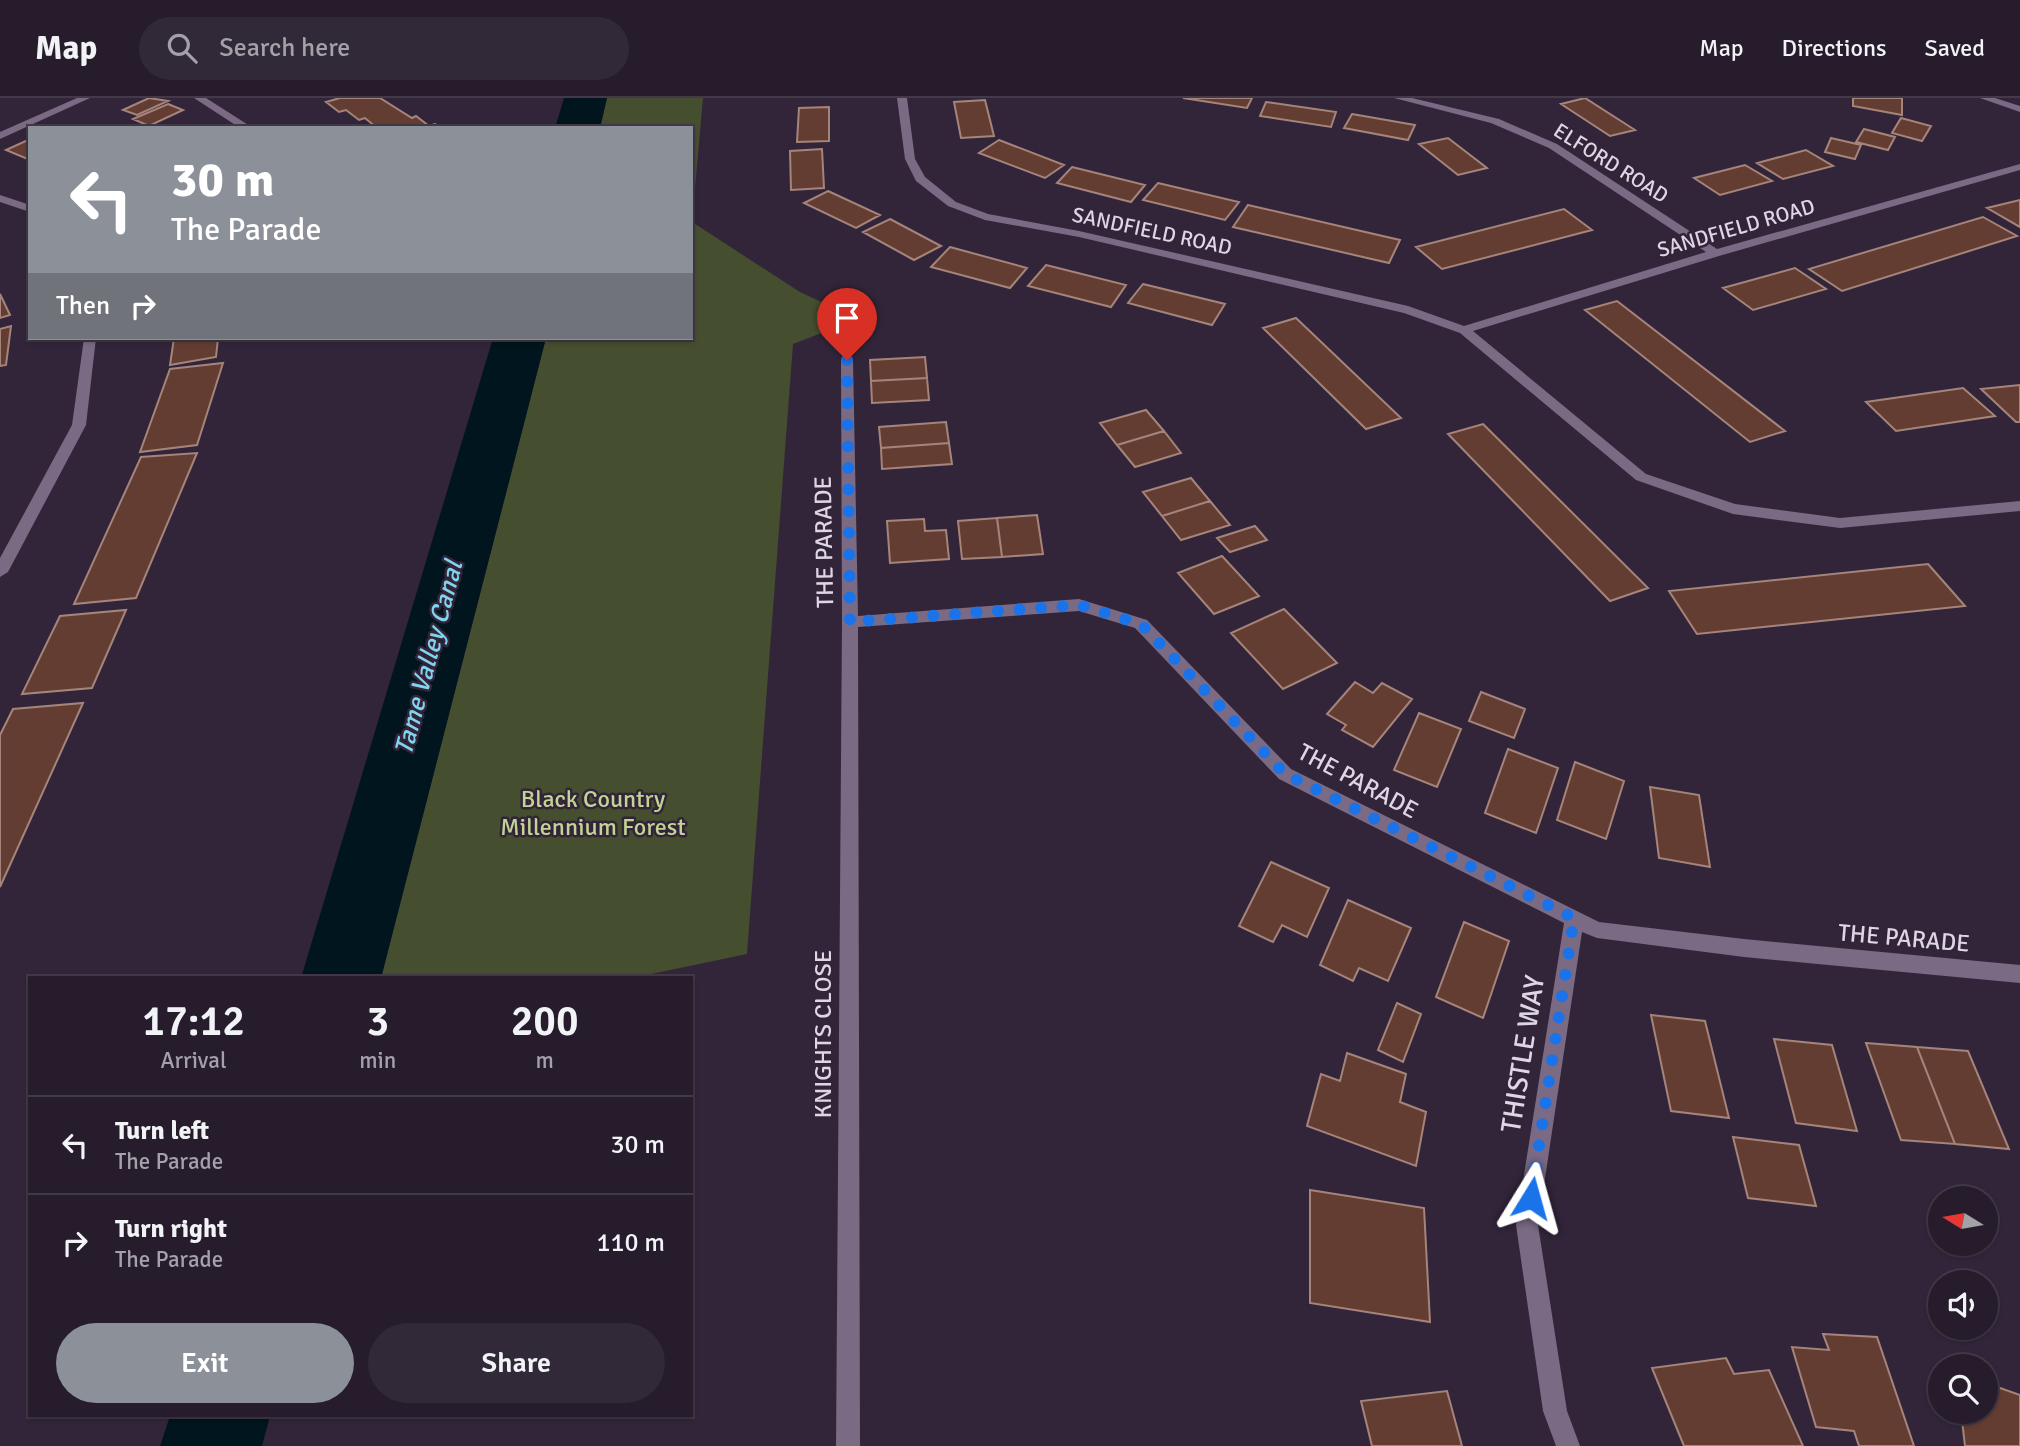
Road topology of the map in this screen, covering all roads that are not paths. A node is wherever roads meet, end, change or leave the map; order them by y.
1 (85, 98) edge
2 (199, 98) edge
3 (902, 98) edge
4 (1399, 98) edge
5 (1985, 98) edge
6 (2020, 109) edge
7 (245, 126) edge
8 (0, 136) edge
9 (2020, 167) edge
10 (0, 198) edge
11 (28, 208) edge
12 (1715, 253) junction
13 (1464, 330) junction
14 (90, 340) edge
15 (847, 360) dead end
16 (2020, 506) edge
17 (0, 572) edge
18 (850, 622) junction
19 (1574, 918) junction
20 (2020, 974) edge
21 (848, 1446) edge
22 (1569, 1446) edge

1 - 8 street
2 - 7 street
3 - 13 street, SANDFIELD ROAD
4 - 12 street, ELFORD ROAD
5 - 6 street
9 - 12 street, SANDFIELD ROAD
10 - 11 street
12 - 13 street, SANDFIELD ROAD
13 - 16 street, SANDFIELD ROAD
14 - 17 street
15 - 18 street, THE PARADE
18 - 19 street, THE PARADE
18 - 21 street, KNIGHTS CLOSE
19 - 20 street, THE PARADE
19 - 22 street, THISTLE WAY

